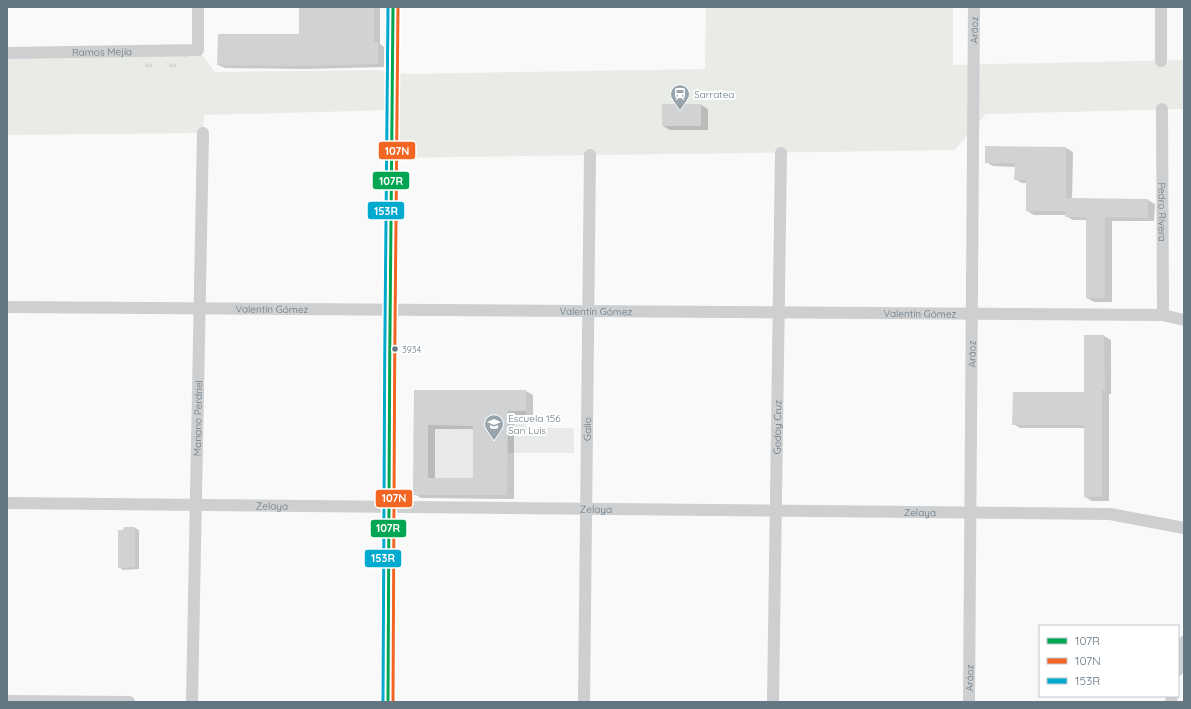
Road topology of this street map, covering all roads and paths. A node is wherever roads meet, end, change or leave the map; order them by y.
1 (198, 7) edge
2 (393, 7) edge
3 (974, 7) edge
4 (1161, 7) edge
5 (7, 53) edge
6 (1161, 61) dead end
7 (1162, 109) dead end
8 (203, 134) dead end
9 (780, 153) dead end
10 (590, 155) dead end
11 (7, 307) edge
12 (200, 308) junction
13 (391, 310) junction
14 (588, 311) junction
15 (778, 313) junction
16 (972, 314) junction
17 (1163, 315) junction
18 (1184, 320) edge
19 (7, 503) edge
20 (196, 505) junction
21 (388, 507) junction
22 (586, 509) junction
23 (776, 511) junction
24 (970, 513) junction
25 (1184, 528) edge
26 (1184, 642) edge
27 (1179, 665) edge
28 (7, 701) edge
29 (129, 702) edge
30 (192, 702) edge
31 (388, 702) edge
32 (584, 702) edge
33 (773, 702) edge
34 (969, 702) edge

1 - 5 street, Ramos Mejía
2 - 13 street
3 - 16 street, Aráoz
4 - 6 street
7 - 17 street, Pedro Rivera
8 - 12 street, Mariano Perdriel
9 - 15 street, Godoy Cruz
10 - 14 street, Gallo
11 - 12 street, Valentín Gómez
12 - 13 street, Valentín Gómez
12 - 20 street, Mariano Perdriel
13 - 14 street, Valentín Gómez
13 - 21 street
14 - 15 street, Valentín Gómez
14 - 22 street, Gallo
15 - 16 street, Valentín Gómez
15 - 23 street, Godoy Cruz
16 - 17 street, Valentín Gómez
16 - 24 street, Aráoz
17 - 18 street, Valentín Gómez
19 - 20 street, Zelaya
20 - 21 street, Zelaya
20 - 30 street, Mariano Perdriel
21 - 22 street, Zelaya
21 - 31 street
22 - 23 street, Zelaya
22 - 32 street, Gallo
23 - 24 street, Zelaya
23 - 33 street, Godoy Cruz
24 - 25 street, Zelaya
24 - 34 street, Aráoz
26 - 27 street
28 - 29 street

